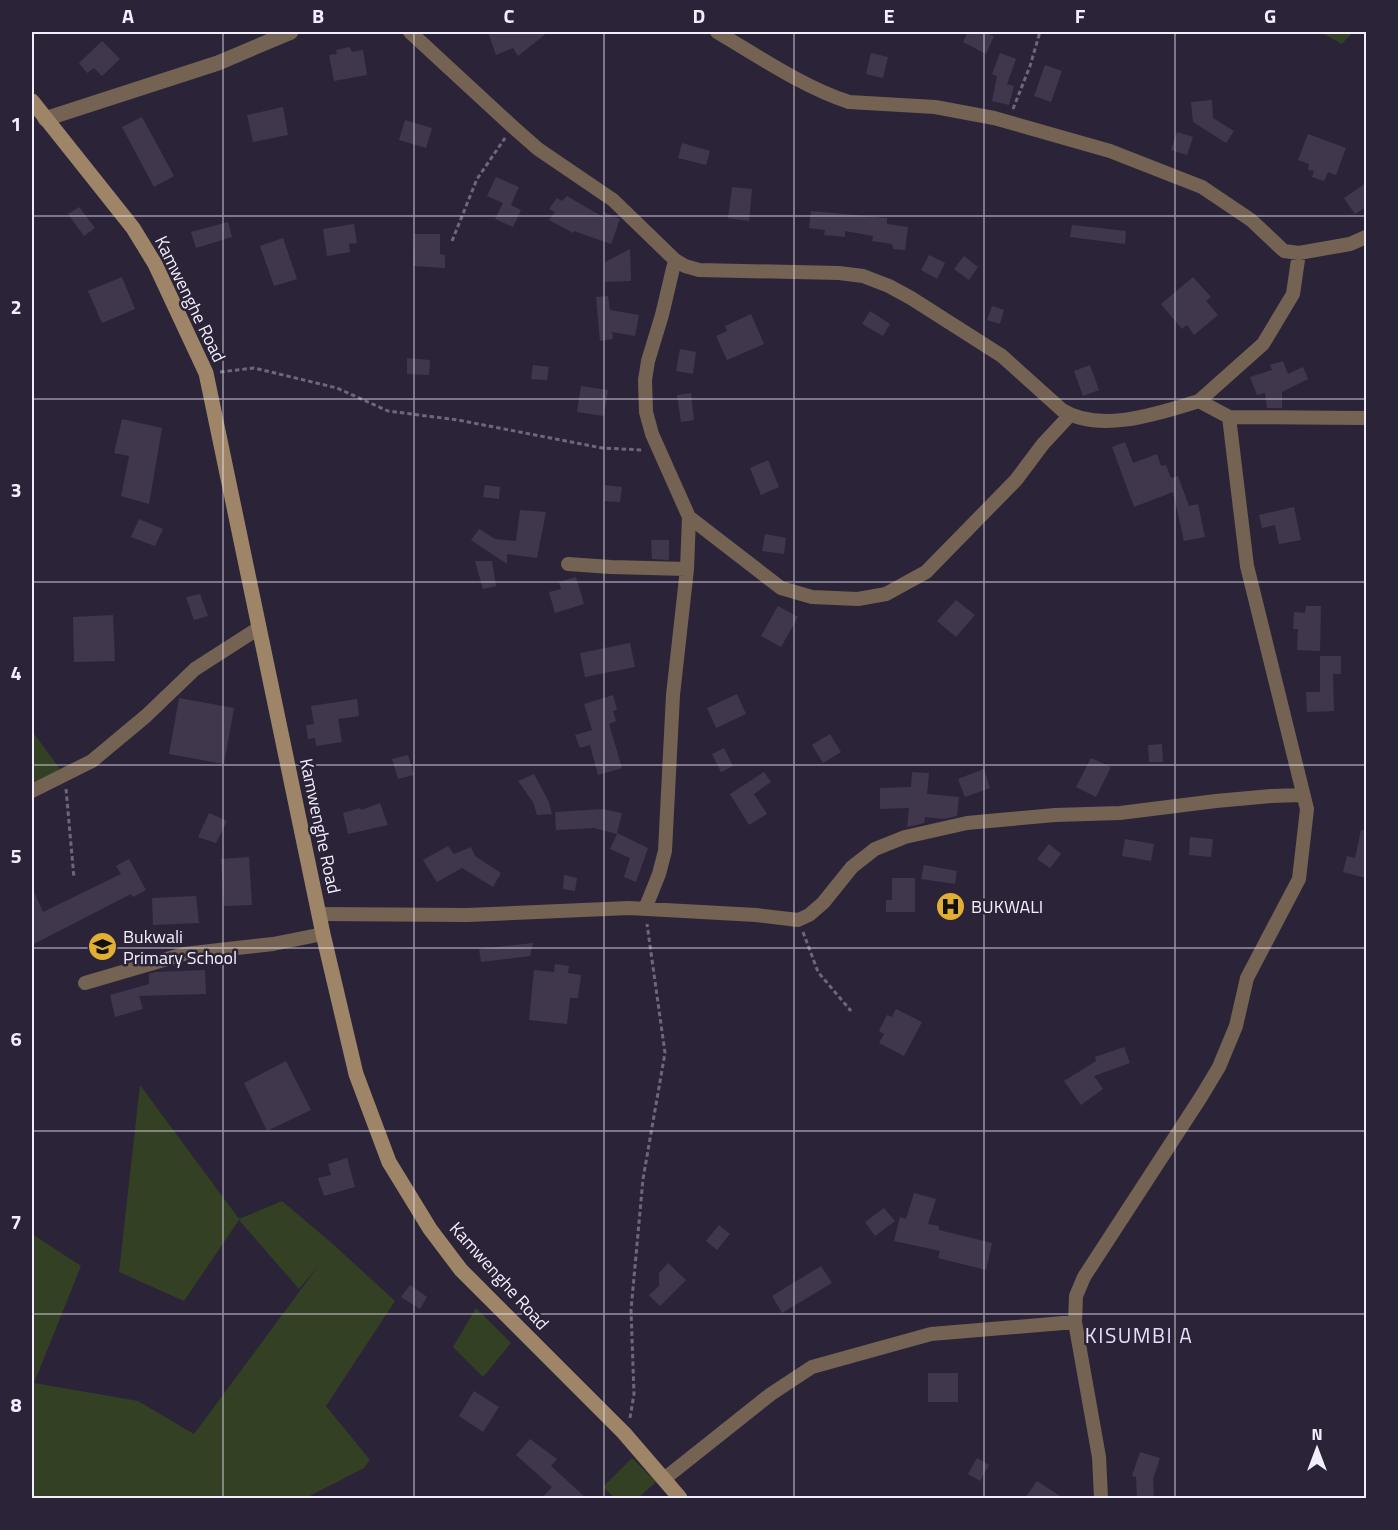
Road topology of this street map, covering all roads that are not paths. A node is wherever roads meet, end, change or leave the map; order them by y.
1 (291, 32) edge
2 (410, 32) edge
3 (717, 32) edge
4 (36, 110) edge
5 (1366, 237) edge
6 (1299, 253) junction
7 (675, 260) junction
8 (1199, 400) junction
9 (1070, 415) junction
10 (1229, 417) junction
11 (1366, 418) edge
12 (689, 517) junction
13 (568, 564) dead end
14 (687, 569) junction
15 (259, 628) junction
16 (32, 791) edge
17 (1303, 795) junction
18 (645, 909) junction
19 (319, 914) junction
20 (323, 934) junction
21 (85, 982) dead end
22 (1075, 1322) junction
23 (664, 1479) junction
24 (680, 1498) edge
25 (1101, 1498) edge

1 - 4 street
2 - 7 street
3 - 6 street
4 - 15 main road, Kamwenghe Road
5 - 6 street
6 - 8 street
7 - 9 street
7 - 12 street
8 - 9 street
8 - 10 street
9 - 12 street
10 - 11 street
10 - 17 street
12 - 14 street
13 - 14 street
14 - 18 street
15 - 16 street
15 - 19 main road, Kamwenghe Road
17 - 18 street
17 - 22 street
18 - 19 street
19 - 20 main road, Kamwenghe Road
20 - 21 street
20 - 23 main road, Kamwenghe Road
22 - 23 street
22 - 25 street
23 - 24 main road, Kamwenghe Road

